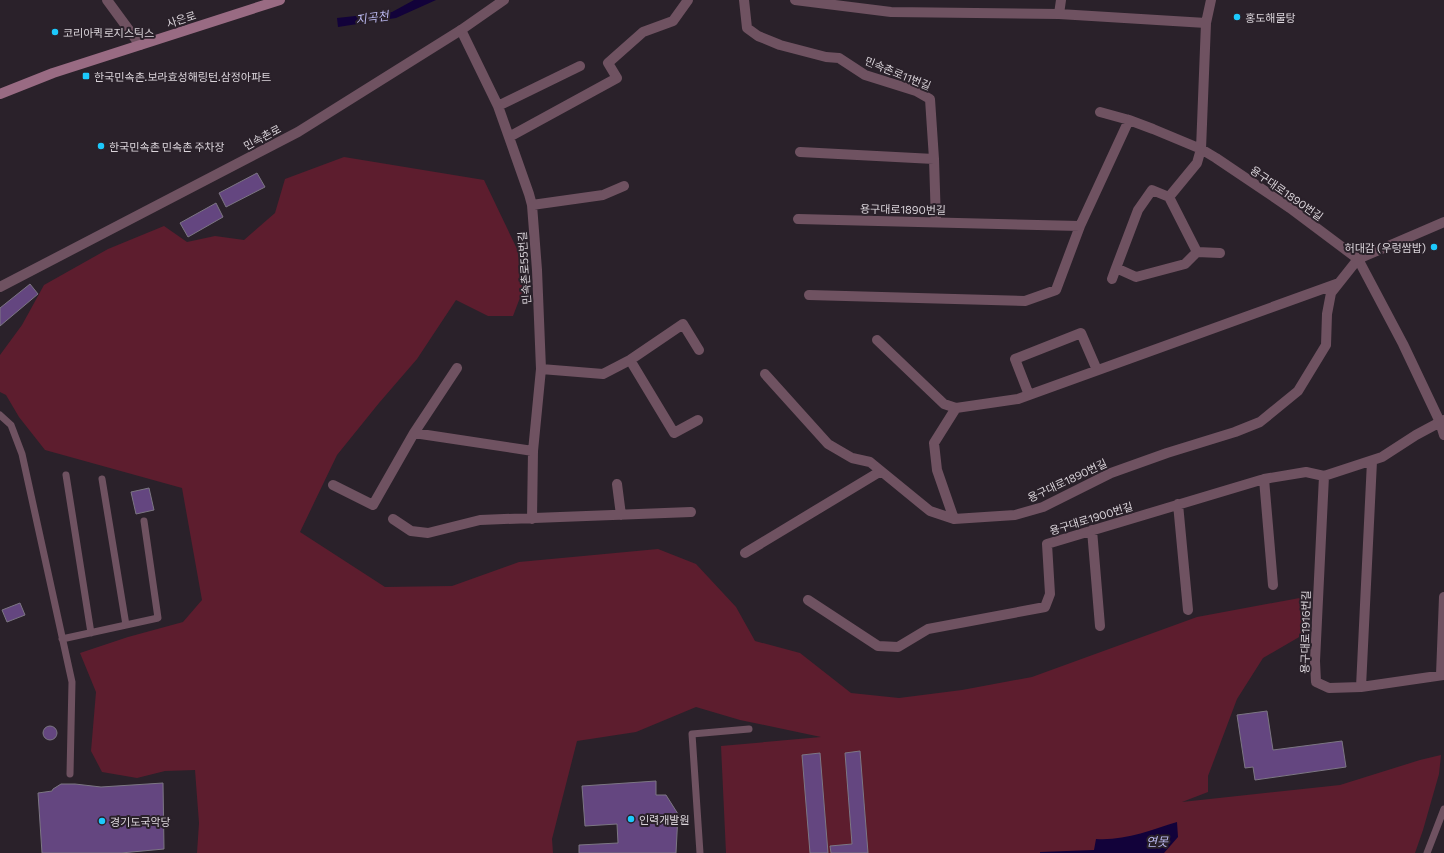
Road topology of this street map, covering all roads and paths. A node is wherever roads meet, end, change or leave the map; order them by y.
1 (107, 0) edge
2 (280, 0) edge
3 (504, 0) edge
4 (688, 0) edge
5 (744, 0) edge
6 (795, 0) edge
7 (1061, 0) edge
8 (1211, 0) edge
9 (1059, 14) junction
10 (1206, 23) junction
11 (461, 30) junction
12 (140, 45) junction
13 (580, 66) dead end
14 (0, 94) edge
15 (498, 106) junction
16 (1100, 112) dead end
17 (1129, 120) junction
18 (509, 137) junction
19 (1201, 149) junction
20 (800, 152) dead end
21 (934, 159) junction
22 (624, 186) dead end
23 (1168, 197) junction
24 (532, 206) junction
25 (798, 219) dead end
26 (936, 222) junction
27 (1444, 222) edge
28 (1080, 226) junction
29 (1197, 252) junction
30 (1220, 253) dead end
31 (1358, 259) junction
32 (1116, 268) junction
33 (1112, 279) dead end
34 (1341, 282) junction
35 (0, 288) edge
36 (809, 295) dead end
37 (877, 340) dead end
38 (699, 350) dead end
39 (630, 360) junction
40 (457, 368) dead end
41 (541, 369) junction
42 (1097, 370) junction
43 (765, 374) dead end
44 (1029, 395) junction
45 (956, 408) junction
46 (0, 415) edge
47 (698, 420) dead end
48 (1442, 421) edge
49 (414, 433) junction
50 (1444, 434) edge
51 (533, 451) junction
52 (1372, 461) junction
53 (881, 471) junction
54 (66, 475) dead end
55 (1324, 476) junction
56 (102, 479) dead end
57 (1264, 479) junction
58 (617, 484) dead end
59 (333, 485) dead end
60 (1178, 504) junction
61 (691, 512) dead end
62 (621, 515) junction
63 (393, 519) dead end
64 (532, 519) junction
65 (954, 519) junction
66 (144, 521) dead end
67 (1092, 530) junction
68 (745, 553) dead end
69 (1273, 585) dead end
70 (1444, 597) edge
71 (808, 600) dead end
72 (1188, 610) dead end
73 (126, 625) junction
74 (1100, 626) dead end
75 (91, 633) junction
76 (62, 639) junction
77 (1442, 675) edge
78 (1361, 687) junction
79 (750, 729) dead end
80 (70, 774) dead end
81 (1444, 809) edge
82 (700, 853) edge
83 (1427, 853) edge

1 - 12 street
2 - 12 main road, 사은로
3 - 11 street, 민속촌로
4 - 18 street
5 - 21 street, 민속촌로11번길
6 - 9 street
7 - 9 street
8 - 10 street
9 - 10 street
10 - 19 street
11 - 15 street, 민속촌로55번길
11 - 35 street, 민속촌로
12 - 14 main road, 사은로
13 - 15 street
15 - 18 street, 민속촌로55번길
16 - 17 street, 용구대로1890번길
17 - 19 street, 용구대로1890번길
17 - 28 street
18 - 24 street, 민속촌로55번길
19 - 23 street
19 - 31 street, 용구대로1890번길
20 - 21 street
21 - 26 street
22 - 24 street
23 - 29 street
23 - 32 street
24 - 41 street, 민속촌로55번길
25 - 26 street, 용구대로1890번길
26 - 28 street, 용구대로1890번길
27 - 31 street
28 - 36 street
29 - 30 street
29 - 32 street
31 - 34 street, 용구대로1890번길
31 - 48 street, 용구대로1890번길
32 - 33 street
34 - 42 street
34 - 65 street, 용구대로1890번길
37 - 45 street
38 - 39 street
39 - 41 street
39 - 47 street
40 - 49 street
41 - 51 street, 민속촌로55번길
42 - 44 street
42 - 44 street
43 - 53 street, 용구대로1890번길
44 - 45 street
45 - 65 street
46 - 76 lane
48 - 50 street, 용구대로1890번길
48 - 52 street, 용구대로1900번길
49 - 51 street
49 - 59 street
51 - 64 street, 민속촌로55번길
52 - 55 street, 용구대로1900번길
52 - 78 street
53 - 65 street, 용구대로1890번길
53 - 68 street
54 - 75 lane
55 - 57 street, 용구대로1900번길
55 - 78 street, 용구대로1916번길
56 - 73 lane
57 - 60 street, 용구대로1900번길
57 - 69 street
58 - 62 street
60 - 67 street, 용구대로1900번길
60 - 72 street
61 - 62 street
62 - 64 street
63 - 64 street
66 - 73 lane
67 - 71 street, 용구대로1900번길
67 - 74 street
70 - 77 street
73 - 75 lane
75 - 76 lane
76 - 80 lane
77 - 78 street, 용구대로1916번길
79 - 82 lane
81 - 83 lane

